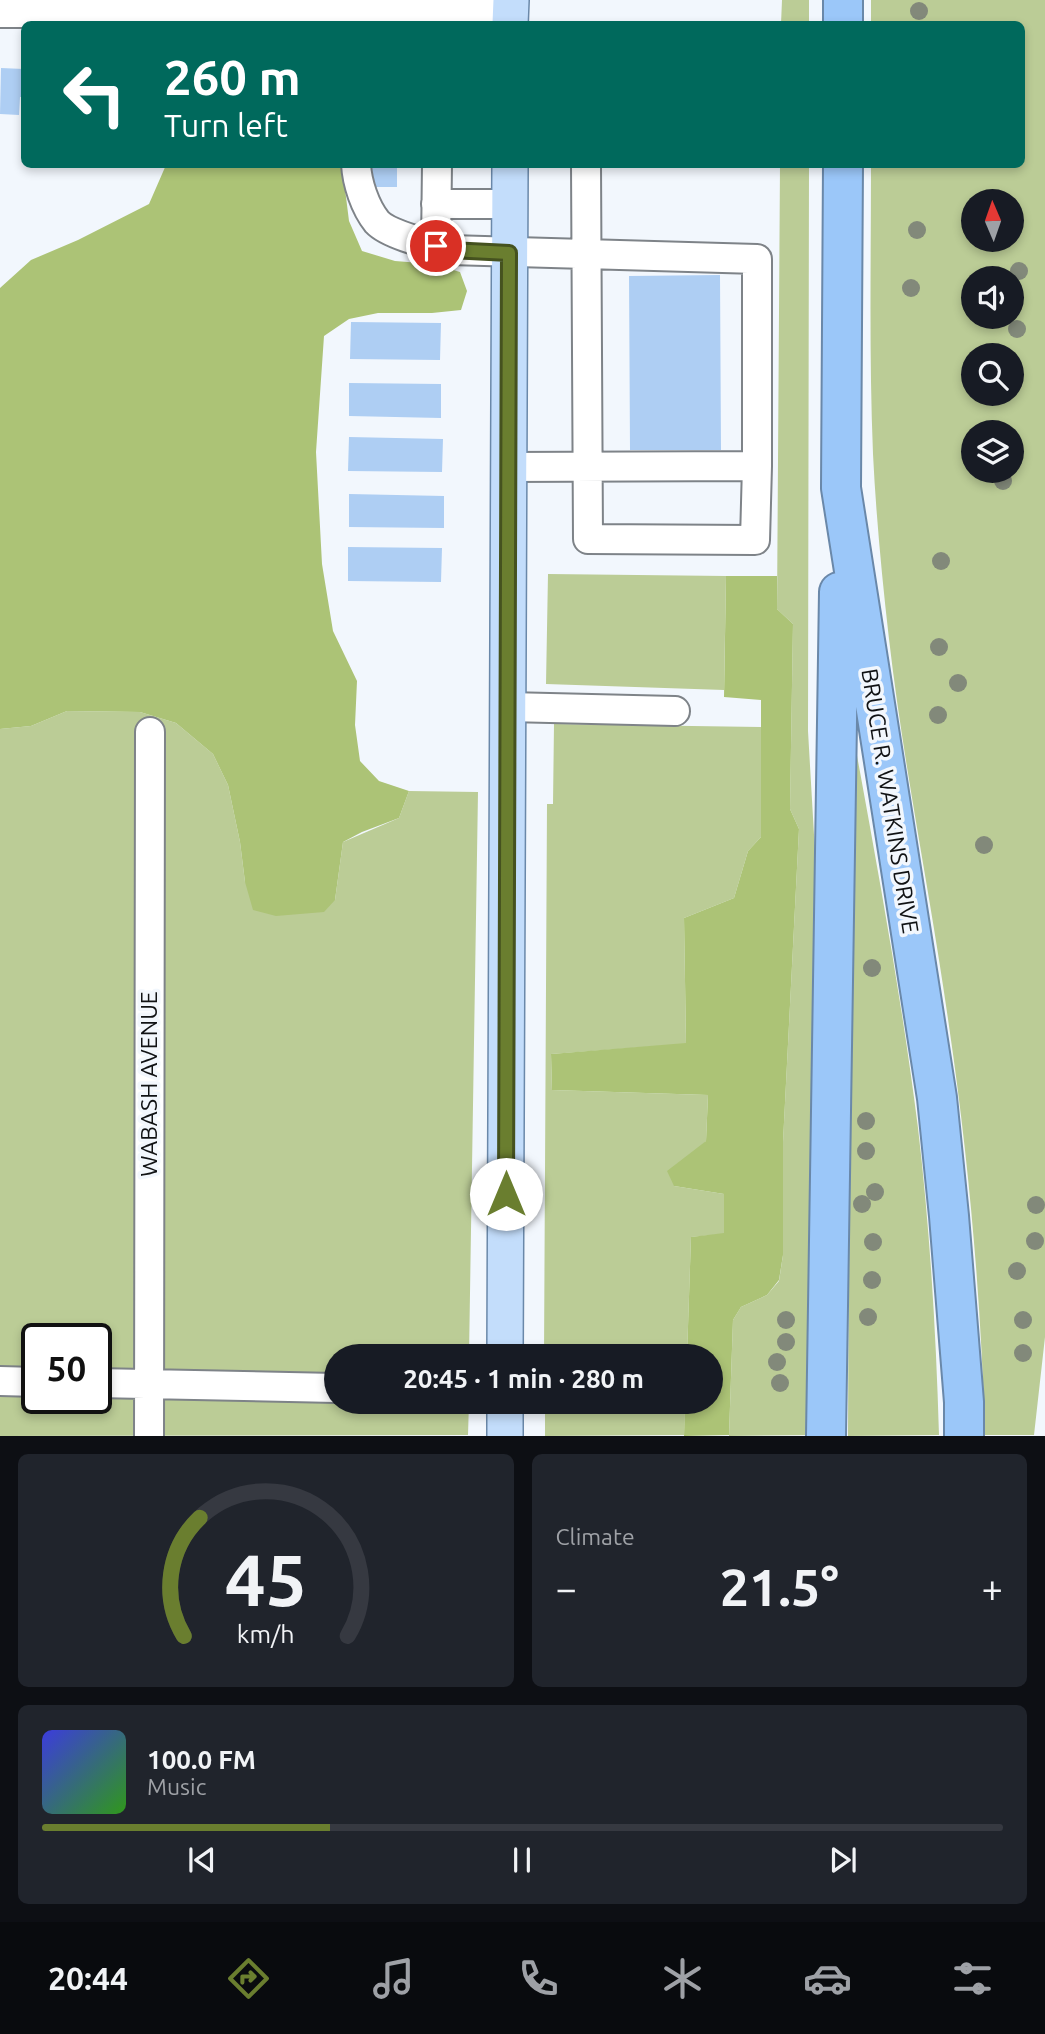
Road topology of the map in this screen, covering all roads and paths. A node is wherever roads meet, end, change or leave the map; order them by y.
1 (844, 0) edge
2 (180, 6) edge
3 (510, 12) edge
4 (0, 13) edge
5 (351, 19) edge
6 (440, 19) edge
7 (843, 21) edge
8 (356, 168) edge
9 (437, 168) edge
10 (510, 168) edge
11 (586, 168) edge
12 (843, 168) edge
13 (436, 204) junction
14 (510, 204) junction
15 (436, 246) junction
16 (509, 253) junction
17 (587, 255) junction
18 (588, 466) junction
19 (757, 466) junction
20 (509, 467) junction
21 (841, 488) junction
22 (508, 707) junction
23 (675, 711) dead end
24 (150, 732) dead end
25 (505, 1344) edge
26 (0, 1381) edge
27 (21, 1382) edge
28 (112, 1383) edge
29 (149, 1384) junction
30 (324, 1388) edge
31 (505, 1414) edge
32 (149, 1436) edge
33 (505, 1436) edge
34 (826, 1436) edge
35 (964, 1436) edge

1 - 7 highway
2 - 4 street
2 - 5 street
3 - 6 street
5 - 6 street
8 - 15 street
9 - 13 street
10 - 14 main road
11 - 17 street
12 - 21 highway, BRUCE R. WATKINS DRIVE
13 - 14 street
13 - 15 street
14 - 16 main road
15 - 16 street
16 - 17 street
16 - 20 main road
17 - 18 street
17 - 19 street
18 - 19 street
18 - 19 street
18 - 20 street
20 - 22 main road
21 - 34 highway
21 - 35 highway, BRUCE R. WATKINS DRIVE
22 - 23 street
22 - 25 main road
24 - 29 street, WABASH AVENUE
26 - 27 street
28 - 29 street
29 - 30 street
29 - 32 street, WABASH AVENUE
31 - 33 main road

